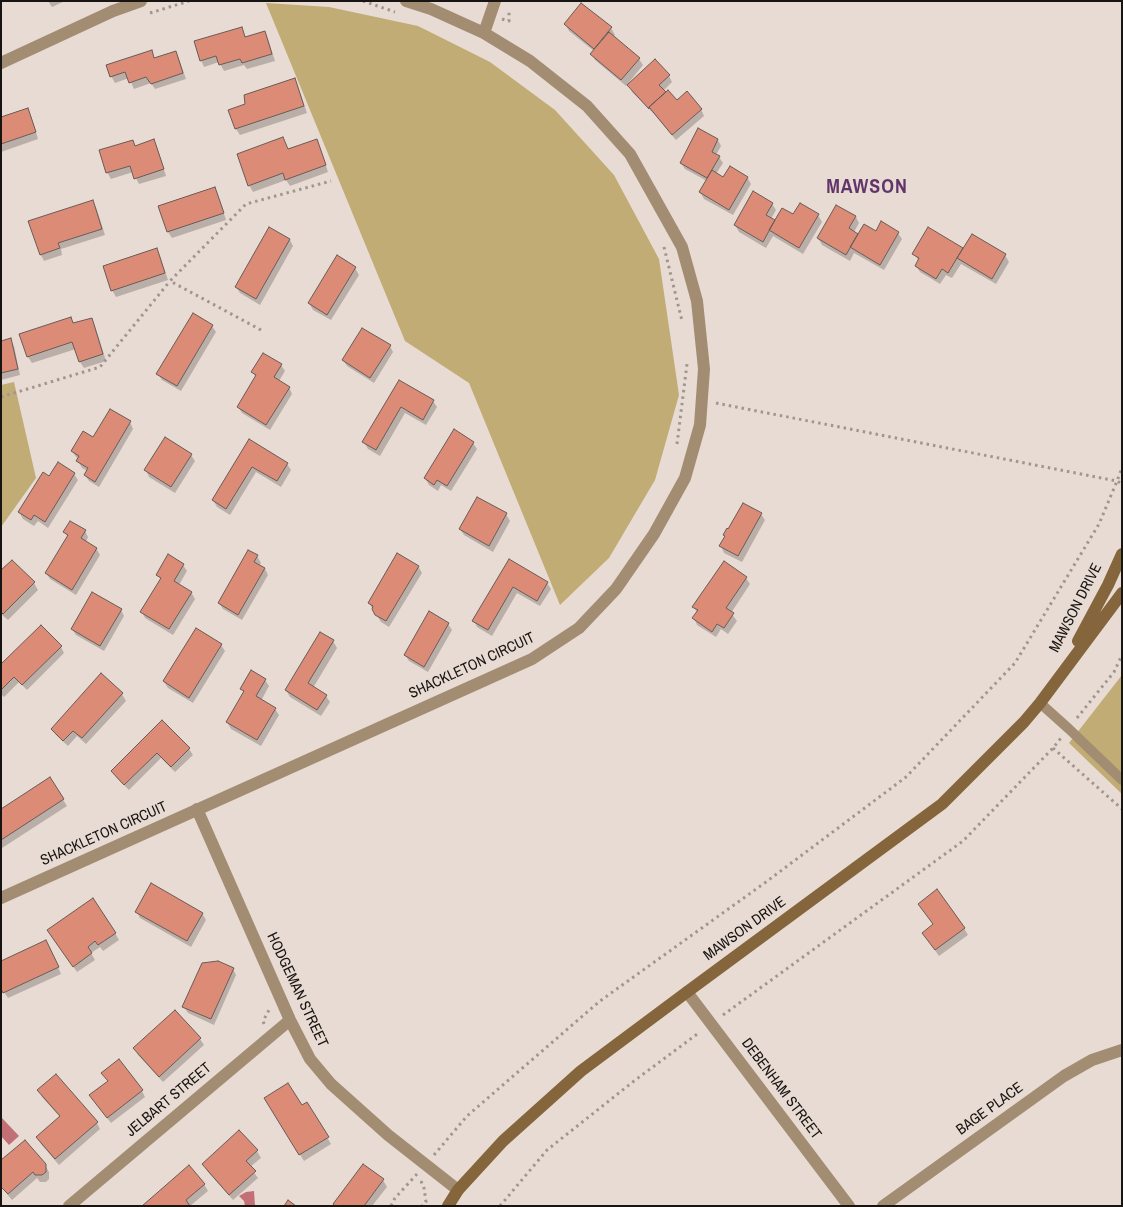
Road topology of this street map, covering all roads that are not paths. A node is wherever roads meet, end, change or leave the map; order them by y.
1 (141, 1) edge
2 (406, 1) edge
3 (495, 1) edge
4 (484, 32) junction
5 (1, 63) edge
6 (1122, 554) edge
7 (1122, 593) edge
8 (1059, 676) junction
9 (1040, 703) junction
10 (1122, 780) edge
11 (197, 809) junction
12 (1, 898) edge
13 (687, 992) junction
14 (290, 1020) junction
15 (1122, 1050) edge
16 (458, 1190) junction
17 (69, 1206) edge
18 (448, 1206) edge
19 (849, 1206) edge
20 (884, 1206) edge

1 - 5 street
2 - 4 street, SHACKLETON CIRCUIT
3 - 4 street
4 - 11 street, SHACKLETON CIRCUIT
6 - 8 main road, MAWSON DRIVE
7 - 8 main road, MAWSON DRIVE
8 - 9 main road, MAWSON DRIVE
9 - 10 lane
9 - 13 main road, MAWSON DRIVE
11 - 12 street, SHACKLETON CIRCUIT
11 - 14 street, HODGEMAN STREET
13 - 16 main road, MAWSON DRIVE
13 - 19 street, DEBENHAM STREET
14 - 16 street, HODGEMAN STREET
14 - 17 street, JELBART STREET
15 - 20 street, BAGE PLACE
16 - 18 main road, MAWSON DRIVE

